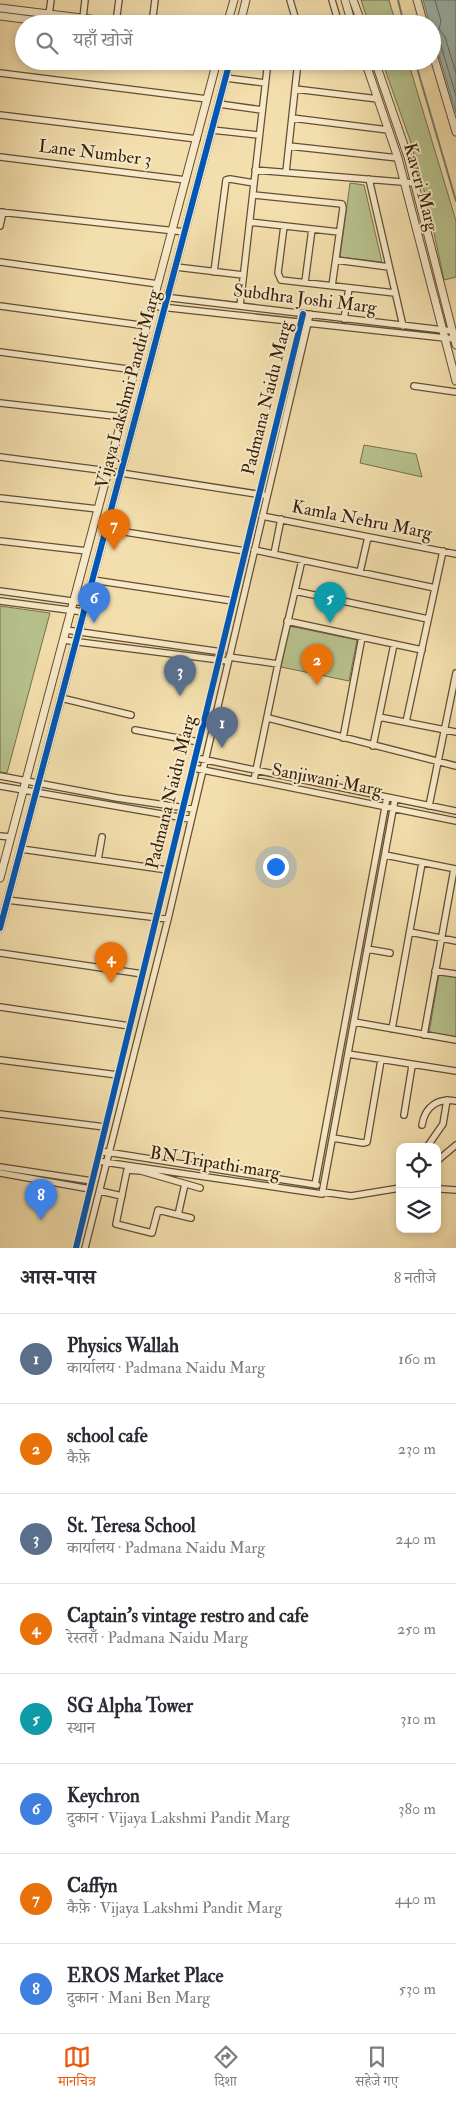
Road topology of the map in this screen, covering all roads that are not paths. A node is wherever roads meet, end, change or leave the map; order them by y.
1 (51, 0) edge
2 (85, 0) edge
3 (119, 0) edge
4 (155, 0) edge
5 (234, 0) edge
6 (246, 0) edge
7 (290, 0) edge
8 (332, 0) edge
9 (345, 0) edge
10 (354, 0) edge
11 (417, 0) edge
12 (0, 8) edge
13 (49, 14) junction
14 (58, 15) edge
15 (83, 15) edge
16 (117, 15) edge
17 (153, 15) edge
18 (230, 15) edge
19 (242, 15) edge
20 (294, 15) edge
21 (336, 15) edge
22 (349, 15) edge
23 (359, 15) edge
24 (421, 15) edge
25 (0, 16) edge
26 (15, 18) edge
27 (215, 70) edge
28 (228, 70) edge
29 (267, 70) edge
30 (297, 70) edge
31 (368, 70) edge
32 (378, 70) edge
33 (438, 70) edge
34 (0, 73) edge
35 (226, 78) junction
36 (265, 83) junction
37 (295, 89) junction
38 (378, 99) junction
39 (207, 100) junction
40 (219, 104) junction
41 (262, 110) junction
42 (0, 115) edge
43 (292, 118) junction
44 (212, 130) junction
45 (388, 130) junction
46 (456, 132) edge
47 (260, 135) junction
48 (197, 139) junction
49 (289, 146) junction
50 (0, 157) edge
51 (398, 158) junction
52 (256, 170) junction
53 (286, 172) junction
54 (369, 179) junction
55 (186, 180) junction
56 (405, 182) junction
57 (254, 183) junction
58 (414, 183) junction
59 (253, 195) junction
60 (1, 212) edge
61 (250, 222) junction
62 (0, 226) edge
63 (284, 226) junction
64 (312, 229) junction
65 (172, 230) junction
66 (185, 232) junction
67 (339, 232) junction
68 (336, 260) junction
69 (0, 262) edge
70 (176, 267) junction
71 (389, 267) junction
72 (214, 272) junction
73 (244, 275) junction
74 (306, 282) junction
75 (158, 284) junction
76 (332, 286) junction
77 (349, 288) junction
78 (395, 293) junction
79 (155, 296) junction
80 (168, 297) junction
81 (0, 306) edge
82 (152, 306) junction
83 (240, 306) junction
84 (165, 307) junction
85 (303, 314) junction
86 (310, 314) junction
87 (344, 318) junction
88 (301, 323) junction
89 (308, 324) junction
90 (147, 326) junction
91 (403, 326) junction
92 (442, 330) junction
93 (452, 331) junction
94 (445, 339) junction
95 (455, 342) edge
96 (0, 352) edge
97 (135, 370) junction
98 (456, 381) edge
99 (414, 386) dead end
100 (456, 392) edge
101 (0, 403) edge
102 (123, 417) junction
103 (0, 457) edge
104 (108, 471) junction
105 (121, 473) junction
106 (259, 494) junction
107 (267, 496) junction
108 (0, 498) edge
109 (98, 510) junction
110 (262, 516) junction
111 (281, 520) junction
112 (106, 528) junction
113 (368, 537) junction
114 (0, 541) edge
115 (254, 550) junction
116 (87, 551) junction
117 (245, 551) junction
118 (442, 551) junction
119 (274, 554) junction
120 (456, 554) edge
121 (302, 560) junction
122 (360, 572) junction
123 (92, 580) junction
124 (435, 588) junction
125 (0, 591) edge
126 (295, 591) junction
127 (0, 601) edge
128 (74, 601) junction
129 (233, 601) junction
130 (86, 603) junction
131 (71, 610) junction
132 (84, 612) junction
133 (428, 619) junction
134 (287, 621) junction
135 (66, 630) junction
136 (78, 632) junction
137 (362, 637) junction
138 (63, 640) junction
139 (76, 642) junction
140 (394, 644) junction
141 (422, 650) junction
142 (220, 652) junction
143 (229, 657) junction
144 (219, 659) junction
145 (278, 664) junction
146 (456, 673) edge
147 (61, 698) junction
148 (131, 715) dead end
149 (379, 717) junction
150 (268, 718) junction
151 (406, 722) junction
152 (445, 729) junction
153 (134, 730) dead end
154 (456, 732) edge
155 (343, 738) junction
156 (199, 742) junction
157 (373, 746) junction
158 (195, 758) junction
159 (204, 759) junction
160 (438, 762) junction
161 (456, 766) edge
162 (193, 768) junction
163 (202, 770) junction
164 (256, 770) junction
165 (0, 776) edge
166 (26, 780) junction
167 (254, 780) junction
168 (39, 784) junction
169 (0, 786) edge
170 (24, 790) junction
171 (36, 792) junction
172 (386, 797) junction
173 (395, 799) junction
174 (429, 806) junction
175 (385, 807) junction
176 (183, 808) junction
177 (393, 808) junction
178 (193, 809) junction
179 (456, 811) edge
180 (181, 818) junction
181 (190, 819) junction
182 (456, 821) edge
183 (0, 836) edge
184 (11, 837) junction
185 (102, 837) dead end
186 (21, 849) junction
187 (384, 855) junction
188 (98, 860) junction
189 (422, 863) junction
190 (455, 869) edge
191 (168, 870) junction
192 (0, 878) edge
193 (7, 900) junction
194 (156, 918) junction
195 (168, 918) junction
196 (0, 928) edge
197 (410, 932) junction
198 (441, 938) junction
199 (456, 941) edge
200 (367, 949) junction
201 (0, 953) edge
202 (390, 953) dead end
203 (436, 971) junction
204 (143, 974) junction
205 (456, 974) edge
206 (0, 1007) edge
207 (354, 1022) junction
208 (130, 1026) junction
209 (392, 1029) junction
210 (424, 1035) junction
211 (456, 1040) edge
212 (348, 1054) junction
213 (0, 1060) edge
214 (381, 1060) junction
215 (412, 1066) junction
216 (456, 1071) edge
217 (118, 1075) junction
218 (447, 1100) junction
219 (456, 1101) edge
220 (0, 1114) edge
221 (404, 1115) dead end
222 (422, 1125) dead end
223 (105, 1127) junction
224 (333, 1138) junction
225 (430, 1143) edge
226 (456, 1145) edge
227 (100, 1151) junction
228 (110, 1152) junction
229 (441, 1158) edge
230 (97, 1161) junction
231 (107, 1162) junction
232 (0, 1166) edge
233 (176, 1173) junction
234 (0, 1174) edge
235 (92, 1181) junction
236 (175, 1181) junction
237 (185, 1184) junction
238 (316, 1185) junction
239 (200, 1188) dead end
240 (90, 1189) junction
241 (396, 1189) edge
242 (441, 1189) dead end
243 (456, 1190) edge
244 (322, 1191) junction
245 (100, 1192) junction
246 (122, 1196) junction
247 (178, 1215) junction
248 (191, 1218) dead end
249 (76, 1248) edge
250 (85, 1248) edge

1 - 13 street
2 - 15 street
3 - 16 street
4 - 17 street
5 - 18 street
6 - 19 street
7 - 20 street
8 - 21 street
9 - 22 street
10 - 23 street
11 - 24 street
12 - 13 street
13 - 14 street
25 - 26 street
27 - 39 street, Vijaya Lakshmi Pandit Marg
28 - 35 street, Vijaya Lakshmi Pandit Marg
29 - 36 street
30 - 37 street
31 - 38 street, Kaveri Marg
32 - 58 street, Kaveri Marg
33 - 46 street
34 - 39 street
35 - 36 street
35 - 40 street, Vijaya Lakshmi Pandit Marg
36 - 41 street
37 - 38 street
37 - 43 street
38 - 45 street, Kaveri Marg
39 - 48 street, Vijaya Lakshmi Pandit Marg
40 - 41 street
40 - 44 street, Vijaya Lakshmi Pandit Marg
41 - 47 street
42 - 48 street
43 - 45 street
43 - 49 street
44 - 47 street
44 - 66 street, Vijaya Lakshmi Pandit Marg
45 - 51 street, Kaveri Marg
47 - 52 street
48 - 55 street, Vijaya Lakshmi Pandit Marg
49 - 51 street
49 - 53 street
50 - 55 street, Lane Number 3
51 - 56 street, Kaveri Marg
52 - 53 street
52 - 57 street
53 - 54 street
54 - 56 street
54 - 71 street
55 - 65 street, Vijaya Lakshmi Pandit Marg
56 - 58 street
56 - 92 street, Kaveri Marg
57 - 59 street
57 - 72 street
58 - 93 street, Kaveri Marg
59 - 61 street
59 - 67 street
60 - 62 street
60 - 65 street
61 - 63 street
61 - 73 street
63 - 64 street
63 - 74 street
64 - 67 street
64 - 74 street
65 - 66 street
65 - 75 street, Vijaya Lakshmi Pandit Marg
66 - 70 street, Vijaya Lakshmi Pandit Marg
67 - 68 street
68 - 71 street
68 - 76 street
69 - 75 street
70 - 72 street
70 - 80 street, Vijaya Lakshmi Pandit Marg
71 - 78 street
72 - 73 street
73 - 83 street
74 - 76 street
75 - 79 street, Vijaya Lakshmi Pandit Marg
76 - 77 street
77 - 78 street
77 - 87 street
78 - 91 street
79 - 80 street, Subdhra Joshi Marg
79 - 82 street, Vijaya Lakshmi Pandit Marg
80 - 83 street, Subdhra Joshi Marg
80 - 84 street, Vijaya Lakshmi Pandit Marg
81 - 90 street
82 - 84 street, Subdhra Joshi Marg
82 - 90 street, Vijaya Lakshmi Pandit Marg
83 - 85 street, Subdhra Joshi Marg
84 - 88 street, Subdhra Joshi Marg
84 - 105 street, Vijaya Lakshmi Pandit Marg
85 - 86 street, Subdhra Joshi Marg
85 - 88 street, Padmana Naidu Marg
86 - 87 street, Subdhra Joshi Marg
86 - 89 street, Padmana Naidu Marg
87 - 91 street, Subdhra Joshi Marg
88 - 89 street, Subdhra Joshi Marg
88 - 106 street, Padmana Naidu Marg
89 - 94 street, Subdhra Joshi Marg
89 - 107 street, Padmana Naidu Marg
90 - 97 street, Vijaya Lakshmi Pandit Marg
91 - 92 street, Subdhra Joshi Marg
92 - 93 street, Subdhra Joshi Marg
92 - 94 street, Kaveri Marg
93 - 95 street, Kaveri Marg
94 - 95 street, Subdhra Joshi Marg
94 - 98 street, Kaveri Marg
96 - 97 street
97 - 102 street, Vijaya Lakshmi Pandit Marg
99 - 100 street
101 - 102 street
102 - 104 street, Vijaya Lakshmi Pandit Marg
103 - 104 street
104 - 105 street
104 - 109 street, Vijaya Lakshmi Pandit Marg
105 - 106 street
105 - 112 street, Vijaya Lakshmi Pandit Marg
106 - 107 street
106 - 117 street, Padmana Naidu Marg
107 - 110 street, Padmana Naidu Marg
108 - 109 street
109 - 116 street, Vijaya Lakshmi Pandit Marg
110 - 111 street, Kamla Nehru Marg
110 - 115 street, Padmana Naidu Marg
111 - 113 street, Kamla Nehru Marg
111 - 119 street
112 - 117 street
112 - 123 street, Vijaya Lakshmi Pandit Marg
113 - 118 street, Kamla Nehru Marg
113 - 122 street
114 - 116 street
115 - 119 street
115 - 143 street, Padmana Naidu Marg
116 - 128 street, Vijaya Lakshmi Pandit Marg
117 - 129 street, Padmana Naidu Marg
118 - 120 street, Kamla Nehru Marg
118 - 124 street
119 - 121 street
121 - 122 street
121 - 126 street
122 - 124 street
123 - 129 street
123 - 130 street, Vijaya Lakshmi Pandit Marg
124 - 133 street
125 - 128 street
126 - 133 street
126 - 134 street
127 - 131 street
128 - 130 street
128 - 131 street, Vijaya Lakshmi Pandit Marg
129 - 142 street, Padmana Naidu Marg
130 - 132 street, Vijaya Lakshmi Pandit Marg
131 - 132 street
131 - 135 street, Vijaya Lakshmi Pandit Marg
132 - 136 street, Vijaya Lakshmi Pandit Marg
133 - 141 street
134 - 137 street
134 - 145 street
135 - 136 street
135 - 138 street, Vijaya Lakshmi Pandit Marg
136 - 139 street, Vijaya Lakshmi Pandit Marg
136 - 142 street
137 - 140 street
137 - 155 street
138 - 139 street
138 - 166 street, Vijaya Lakshmi Pandit Marg
139 - 144 street
139 - 147 street, Vijaya Lakshmi Pandit Marg
140 - 141 street
140 - 149 street
141 - 151 street
142 - 143 street
142 - 144 street, Padmana Naidu Marg
143 - 144 street
143 - 145 street
143 - 159 street, Padmana Naidu Marg
144 - 156 street, Padmana Naidu Marg
145 - 150 street
146 - 152 street
147 - 148 street
147 - 168 street, Vijaya Lakshmi Pandit Marg
149 - 151 street
149 - 157 street
150 - 155 street
150 - 164 street
151 - 152 street
152 - 154 street
152 - 160 street
153 - 156 street
155 - 157 street
156 - 158 street, Padmana Naidu Marg
157 - 160 street
158 - 159 street, Sanjiwani Marg
158 - 162 street, Padmana Naidu Marg
159 - 163 street, Padmana Naidu Marg
159 - 164 street, Sanjiwani Marg
160 - 161 street
160 - 174 street
162 - 163 street, Sanjiwani Marg
162 - 176 street, Padmana Naidu Marg
163 - 167 street, Sanjiwani Marg
163 - 178 street, Padmana Naidu Marg
164 - 167 street
164 - 172 street, Sanjiwani Marg
165 - 166 street
166 - 168 street
166 - 170 street, Vijaya Lakshmi Pandit Marg
167 - 175 street, Sanjiwani Marg
168 - 171 street, Vijaya Lakshmi Pandit Marg
168 - 176 street
169 - 170 street
170 - 171 street
170 - 184 street, Vijaya Lakshmi Pandit Marg
171 - 180 street
171 - 186 street, Vijaya Lakshmi Pandit Marg
172 - 173 street, Sanjiwani Marg
172 - 175 street
173 - 174 street, Sanjiwani Marg
173 - 177 street
174 - 179 street, Sanjiwani Marg
175 - 177 street, Sanjiwani Marg
175 - 238 street
176 - 178 street
176 - 180 street, Padmana Naidu Marg
177 - 182 street, Sanjiwani Marg
177 - 187 street
178 - 181 street, Padmana Naidu Marg
180 - 181 street
180 - 191 street, Padmana Naidu Marg
181 - 195 street, Padmana Naidu Marg
183 - 184 street
184 - 192 street, Vijaya Lakshmi Pandit Marg
185 - 188 street
186 - 188 street
186 - 193 street, Vijaya Lakshmi Pandit Marg
187 - 189 street
187 - 200 street
188 - 191 street
189 - 190 street
189 - 197 street
190 - 198 street
191 - 194 street, Padmana Naidu Marg
193 - 194 street
193 - 196 street, Vijaya Lakshmi Pandit Marg
194 - 195 street
194 - 204 street, Padmana Naidu Marg
195 - 228 street, Padmana Naidu Marg
197 - 198 street
197 - 209 street
198 - 199 street
198 - 203 street
200 - 202 street
200 - 207 street
201 - 204 street
203 - 205 street
203 - 210 street
204 - 208 street, Padmana Naidu Marg
206 - 208 street
207 - 209 street
207 - 212 street
208 - 217 street, Padmana Naidu Marg
209 - 210 street
210 - 211 street
212 - 214 street
212 - 224 street
213 - 217 street
214 - 215 street
214 - 224 street
215 - 216 street
215 - 221 street
217 - 223 street, Padmana Naidu Marg
218 - 219 street
218 - 222 street
218 - 225 street
220 - 223 street
223 - 227 street, Padmana Naidu Marg
224 - 244 street
226 - 229 street
227 - 228 street
227 - 230 street, Padmana Naidu Marg
228 - 231 street, Padmana Naidu Marg
228 - 238 street
230 - 231 street
230 - 235 street
231 - 233 street, BN Tripathi marg
231 - 245 street
232 - 235 street
233 - 236 street
233 - 244 street, BN Tripathi marg
234 - 240 street
235 - 240 street
236 - 237 street
236 - 246 street
237 - 239 street
237 - 247 street
238 - 244 street
240 - 249 street
241 - 244 street
242 - 243 street
245 - 246 street
245 - 250 street
246 - 247 street
247 - 248 street

